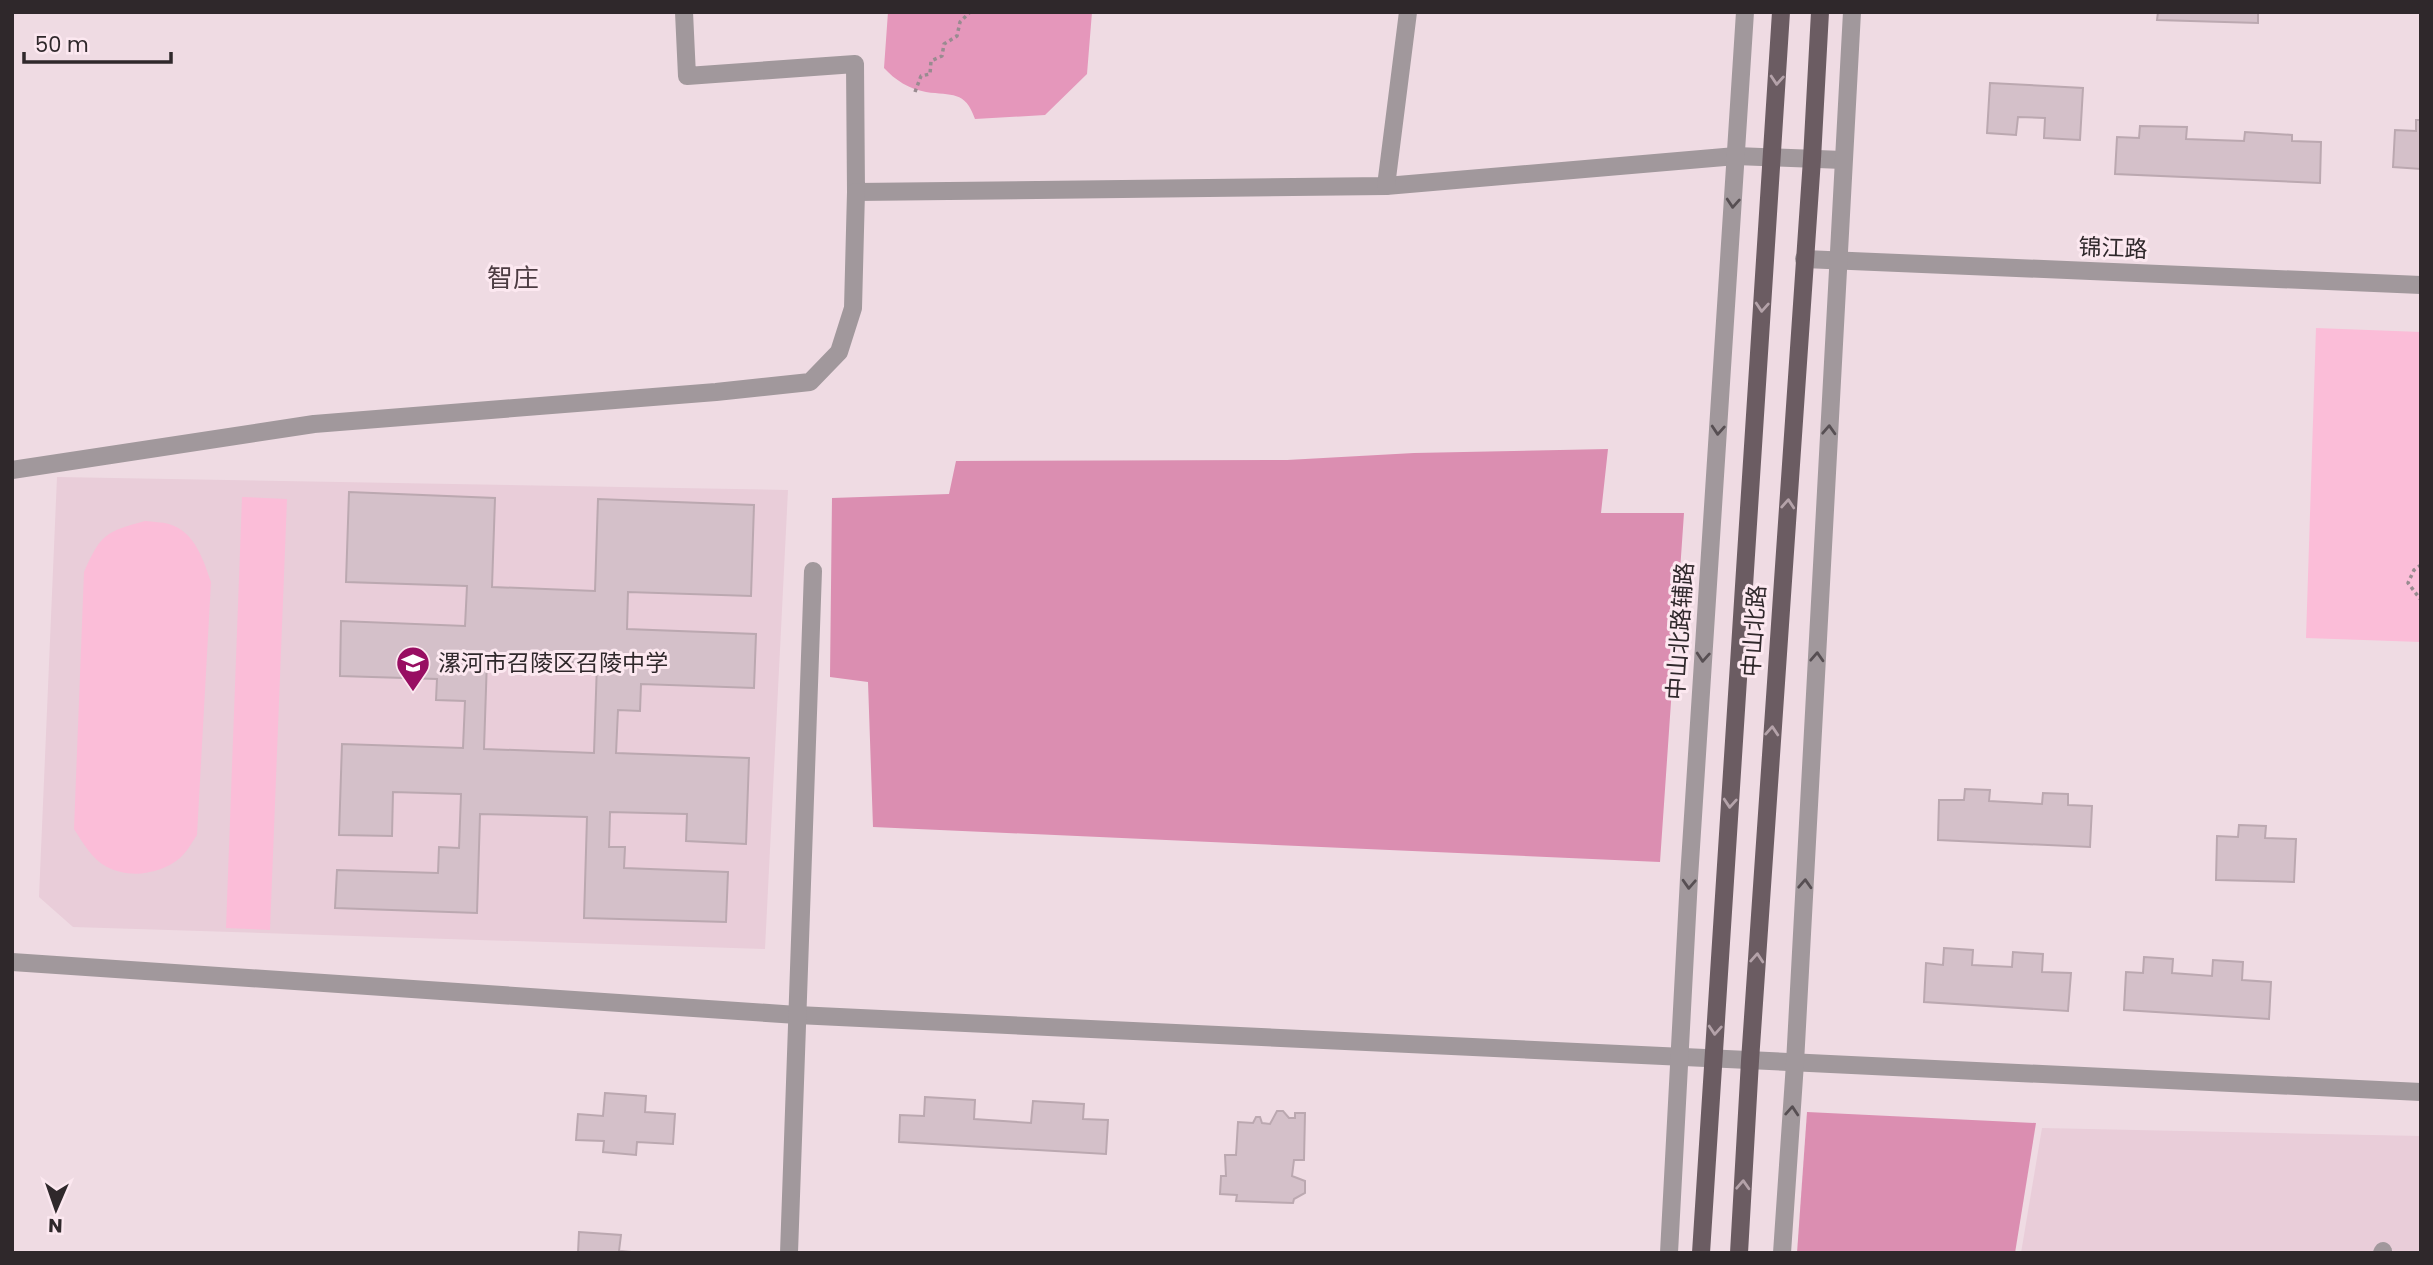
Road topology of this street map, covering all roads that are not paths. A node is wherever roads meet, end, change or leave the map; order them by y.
1 (684, 12) edge
2 (1408, 12) edge
3 (1745, 12) edge
4 (1781, 12) edge
5 (1820, 12) edge
6 (1852, 12) edge
7 (1736, 156) junction
8 (1772, 157) junction
9 (1812, 159) junction
10 (1843, 160) junction
11 (1386, 186) junction
12 (856, 192) junction
13 (1804, 259) junction
14 (1838, 261) junction
15 (2421, 285) edge
16 (12, 470) edge
17 (813, 571) dead end
18 (12, 962) edge
19 (797, 1015) junction
20 (1680, 1058) junction
21 (1714, 1059) junction
22 (1750, 1061) junction
23 (1795, 1063) junction
24 (2421, 1092) edge
25 (789, 1253) edge
26 (1669, 1253) edge
27 (1701, 1253) edge
28 (1739, 1253) edge
29 (1782, 1253) edge

1 - 12 street
2 - 11 street
3 - 7 street, 中山北路辅路
4 -> 8 main road, 中山北路
5 - 9 main road, 中山北路
6 - 10 street
7 - 8 street
7 - 11 street
7 -> 20 street, 中山北路辅路
8 - 9 street
8 -> 21 main road, 中山北路
9 - 10 street
9 - 13 main road, 中山北路
10 - 14 street
11 - 12 street
12 - 16 street
13 - 14 street, 锦江路
22 -> 13 main road, 中山北路
14 - 15 street, 锦江路
23 -> 14 street
17 - 19 street
18 - 19 street
19 - 20 street
19 - 25 street
20 - 21 street
20 - 26 street, 中山北路辅路
21 - 22 street
21 - 27 main road, 中山北路
22 - 23 street
28 -> 22 main road, 中山北路
23 - 24 street
29 -> 23 street

